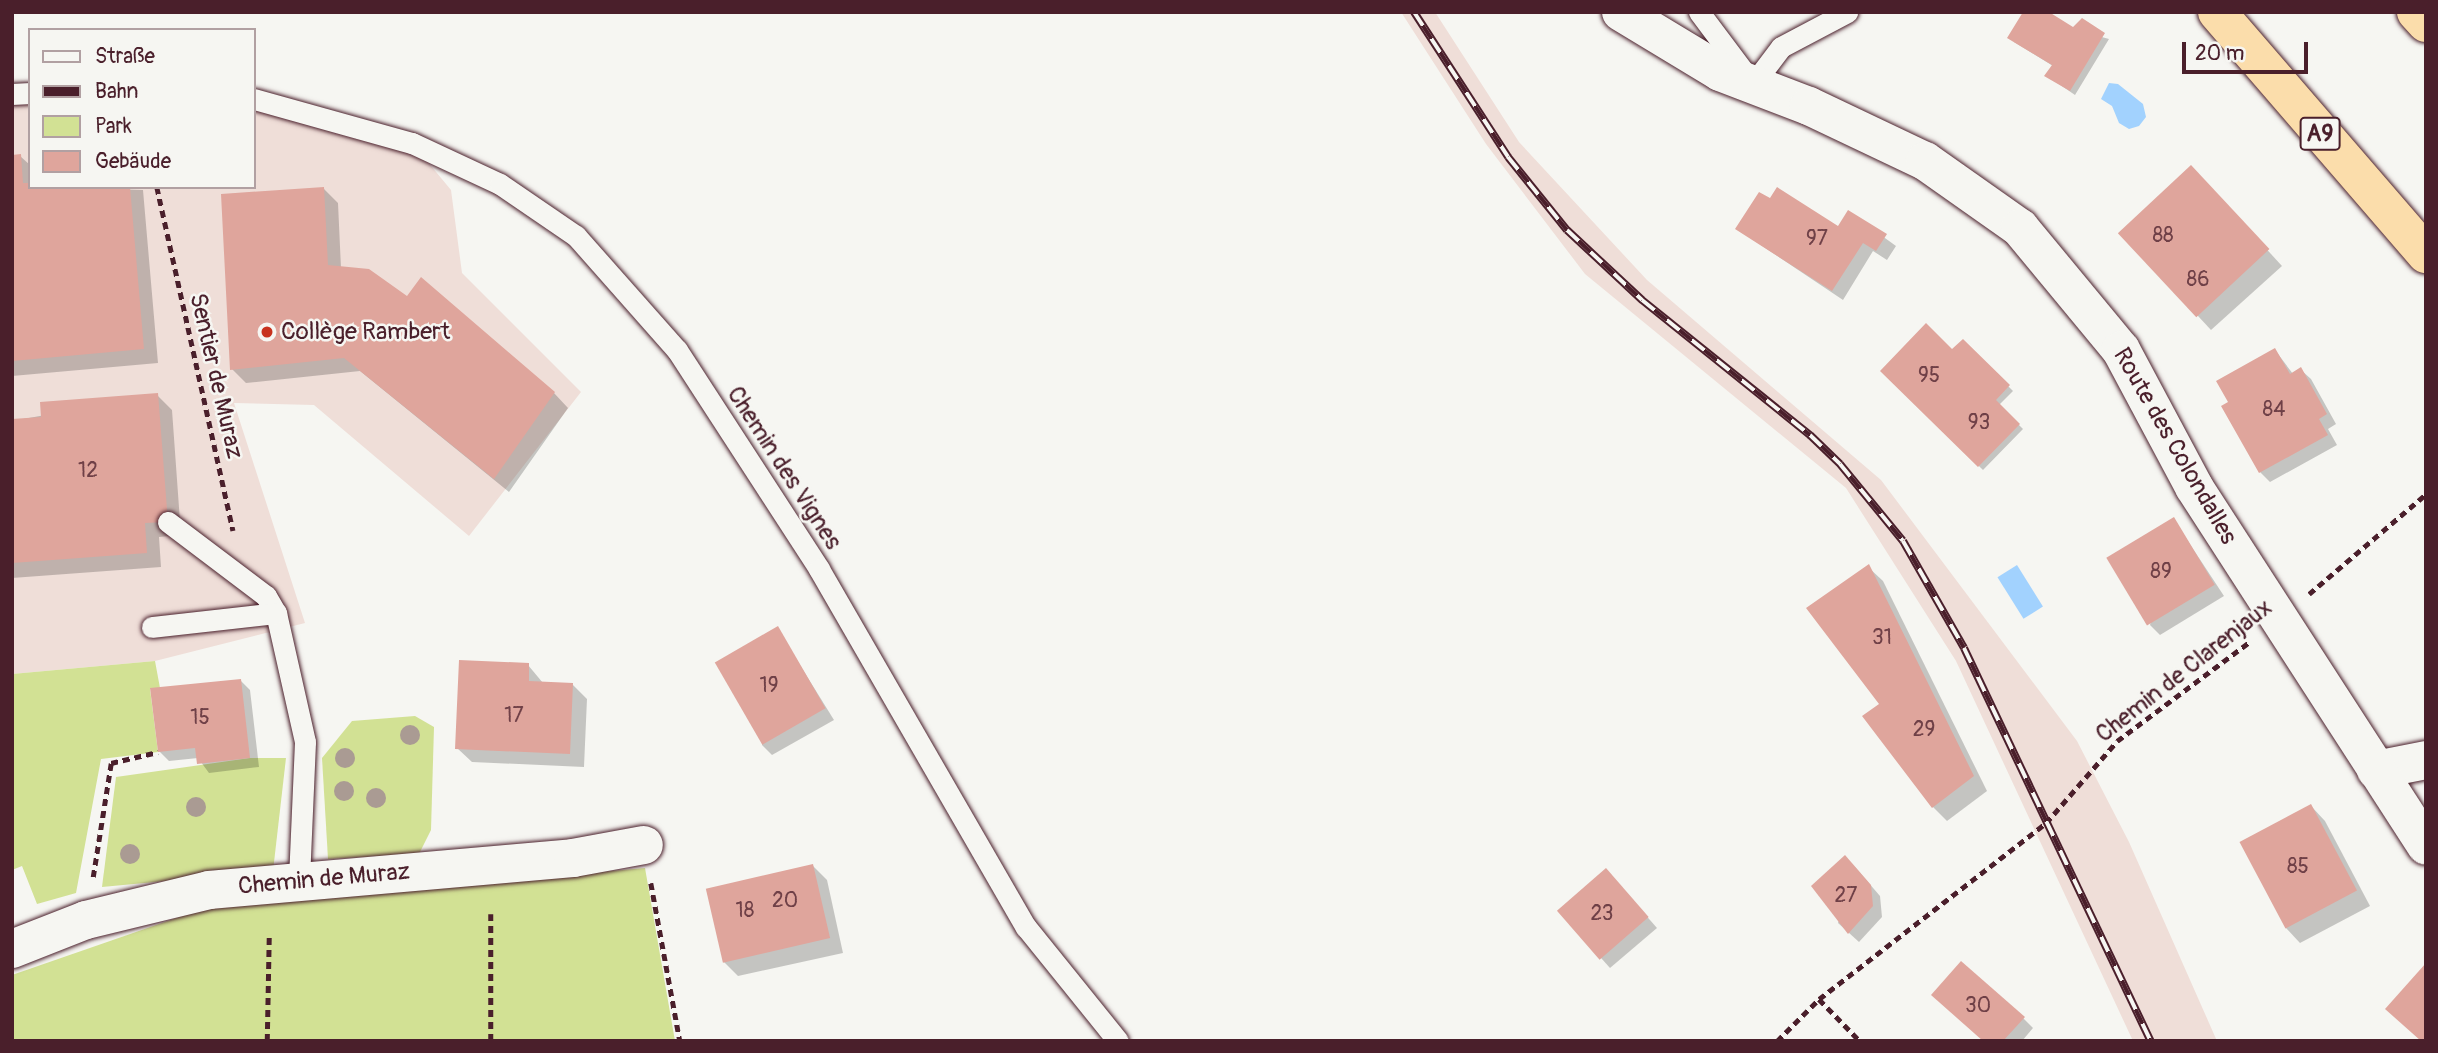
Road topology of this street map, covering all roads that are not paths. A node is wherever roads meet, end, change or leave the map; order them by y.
1 (1621, 12) edge
2 (1699, 12) edge
3 (1847, 12) edge
4 (2217, 12) edge
5 (2416, 12) edge
6 (2426, 23) edge
7 (1753, 84) junction
8 (256, 100) edge
9 (2426, 254) edge
10 (168, 522) dead end
11 (276, 613) junction
12 (152, 627) dead end
13 (2426, 760) edge
14 (2376, 770) junction
15 (644, 845) road end
16 (2426, 846) edge
17 (299, 879) junction
18 (12, 949) edge
19 (1118, 1041) edge

1 - 7 street, Route des Colondalles
2 - 7 lane
3 - 7 lane
4 - 9 highway, A9
5 - 6 highway
7 - 14 street, Route des Colondalles
8 - 19 lane, Chemin des Vignes
10 - 11 lane
11 - 12 lane
11 - 17 lane
13 - 14 street
14 - 16 street, Route des Colondalles
15 - 17 street, Chemin de Muraz
17 - 18 street, Chemin de Muraz

